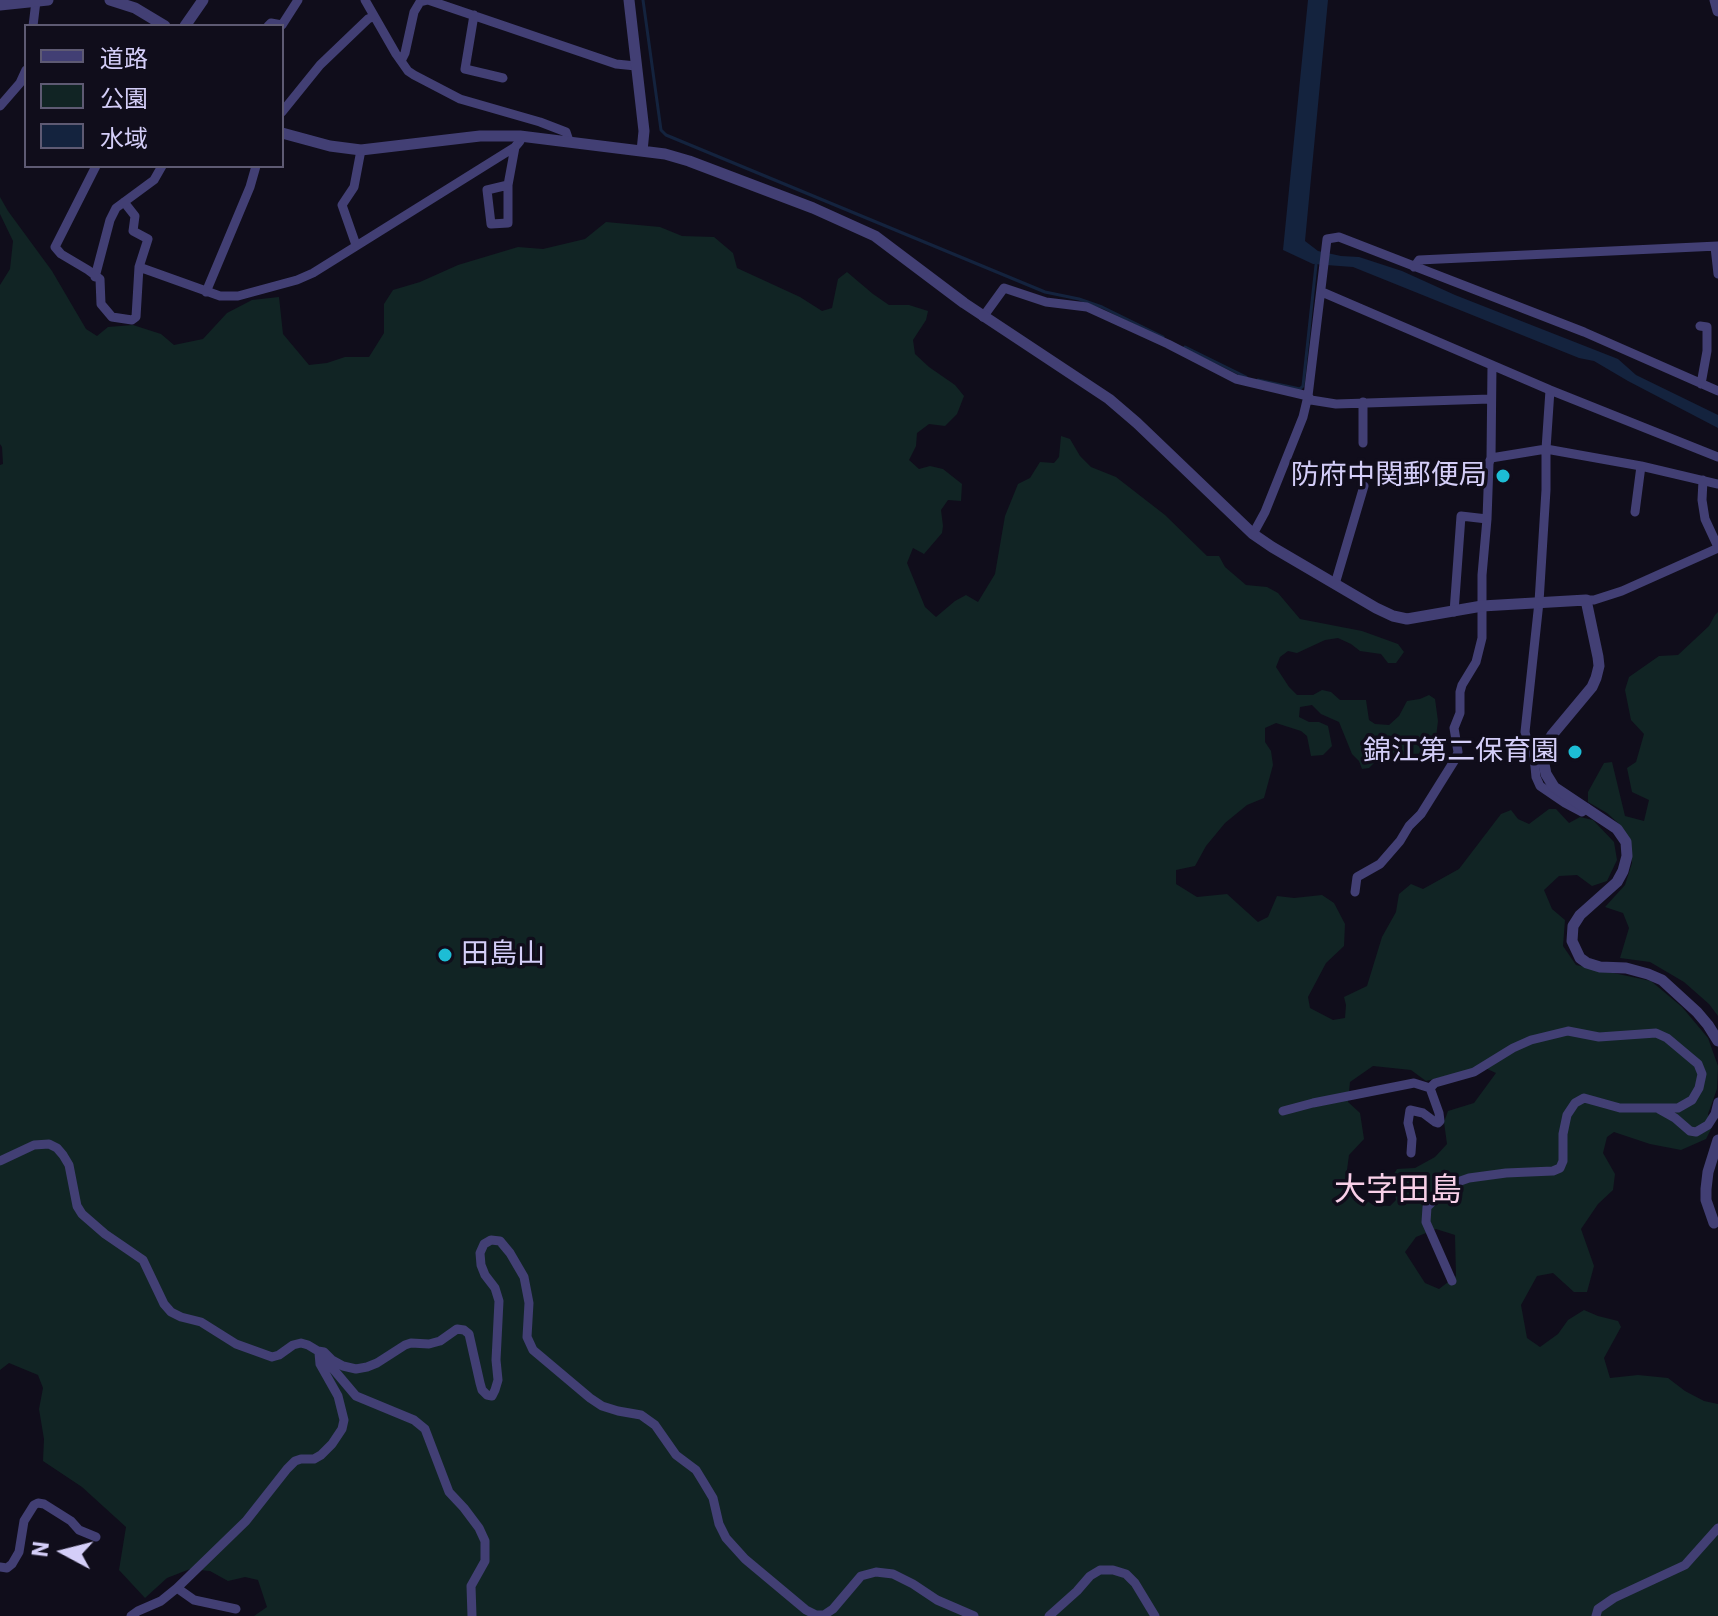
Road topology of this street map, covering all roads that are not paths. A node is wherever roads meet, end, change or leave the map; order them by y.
1 (36, 0) edge
2 (48, 0) edge
3 (110, 0) edge
4 (203, 0) edge
5 (298, 0) edge
6 (365, 0) edge
7 (629, 0) edge
8 (1715, 0) edge
9 (419, 1) edge
10 (0, 5) edge
11 (1718, 11) edge
12 (474, 15) junction
13 (374, 16) junction
14 (33, 24) edge
15 (162, 24) edge
16 (186, 24) edge
17 (283, 24) edge
18 (401, 61) junction
19 (636, 66) junction
20 (24, 74) edge
21 (503, 78) dead end
22 (0, 106) edge
23 (284, 110) edge
24 (284, 134) edge
25 (569, 141) junction
26 (517, 142) junction
27 (361, 150) junction
28 (642, 151) junction
29 (95, 168) edge
30 (161, 168) edge
31 (255, 168) edge
32 (508, 185) dead end
33 (124, 202) junction
34 (356, 245) junction
35 (1717, 246) edge
36 (139, 267) junction
37 (1414, 267) junction
38 (1718, 274) edge
39 (95, 277) junction
40 (206, 292) junction
41 (1322, 292) junction
42 (983, 317) junction
43 (1700, 326) dead end
44 (1492, 365) junction
45 (1701, 384) junction
46 (1550, 390) junction
47 (1718, 391) edge
48 (1308, 396) junction
49 (1490, 399) junction
50 (1363, 402) junction
51 (1363, 443) dead end
52 (1546, 449) junction
53 (1718, 457) edge
54 (1491, 458) junction
55 (1641, 466) junction
56 (1488, 480) junction
57 (1703, 480) junction
58 (1448, 481) dead end
59 (1718, 484) edge
60 (1364, 486) dead end
61 (1635, 512) dead end
62 (1487, 519) junction
63 (1253, 534) junction
64 (1718, 547) edge
65 (1335, 584) junction
66 (1586, 600) junction
67 (1539, 602) junction
68 (1482, 606) junction
69 (1454, 612) junction
70 (1587, 808) junction
71 (1355, 892) dead end
72 (1718, 1041) edge
73 (1430, 1088) junction
74 (1718, 1102) edge
75 (1659, 1109) junction
76 (1283, 1111) dead end
77 (1718, 1140) edge
78 (1411, 1153) dead end
79 (0, 1161) edge
80 (1716, 1226) edge
81 (1452, 1281) dead end
82 (319, 1352) junction
83 (1718, 1528) edge
84 (96, 1537) dead end
85 (0, 1567) edge
86 (177, 1588) junction
87 (236, 1609) dead end
88 (131, 1616) edge
89 (472, 1616) edge
90 (974, 1616) edge
91 (1049, 1616) edge
92 (1155, 1616) edge
93 (1596, 1616) edge

1 - 2 street
1 - 10 street
1 - 14 street
3 - 15 street
4 - 16 street
5 - 17 street
6 - 13 street
7 - 19 street
8 - 11 street
9 - 12 street
9 - 18 street
12 - 19 street
12 - 21 street
13 - 18 street
13 - 23 street
18 - 25 street
19 - 28 street
20 - 22 street
24 - 27 street
25 - 26 street
25 - 28 street
26 - 27 street
26 - 32 street
26 - 34 street
27 - 34 street
28 - 42 street
29 - 39 street
30 - 33 street
31 - 40 street
33 - 36 street
33 - 39 street
34 - 40 street
35 - 37 street
35 - 38 street
36 - 39 street
36 - 40 street
37 - 41 street
37 - 45 street
41 - 44 street
41 - 48 street
42 - 48 street
42 - 63 street
43 - 45 street
44 - 46 street
44 - 49 street
45 - 47 street
46 - 52 street
46 - 53 street
48 - 50 street
48 - 63 street
49 - 50 street
49 - 54 street
50 - 51 street
52 - 54 street
52 - 55 street
52 - 67 street
54 - 56 street
55 - 57 street
55 - 61 street
56 - 58 street
56 - 62 street
57 - 59 street
57 - 64 street
60 - 65 street
62 - 68 street
62 - 69 street
63 - 65 street
64 - 66 street
65 - 69 street
66 - 67 street
66 - 70 street
67 - 68 street
67 - 70 street
68 - 69 street
68 - 71 street
70 - 72 street
73 - 75 street
73 - 76 street
73 - 78 street
74 - 75 street
75 - 81 street
77 - 80 street
79 - 82 street
82 - 86 street
82 - 89 street
82 - 90 street
83 - 93 street
84 - 85 street
86 - 87 street
86 - 88 street
91 - 92 street

